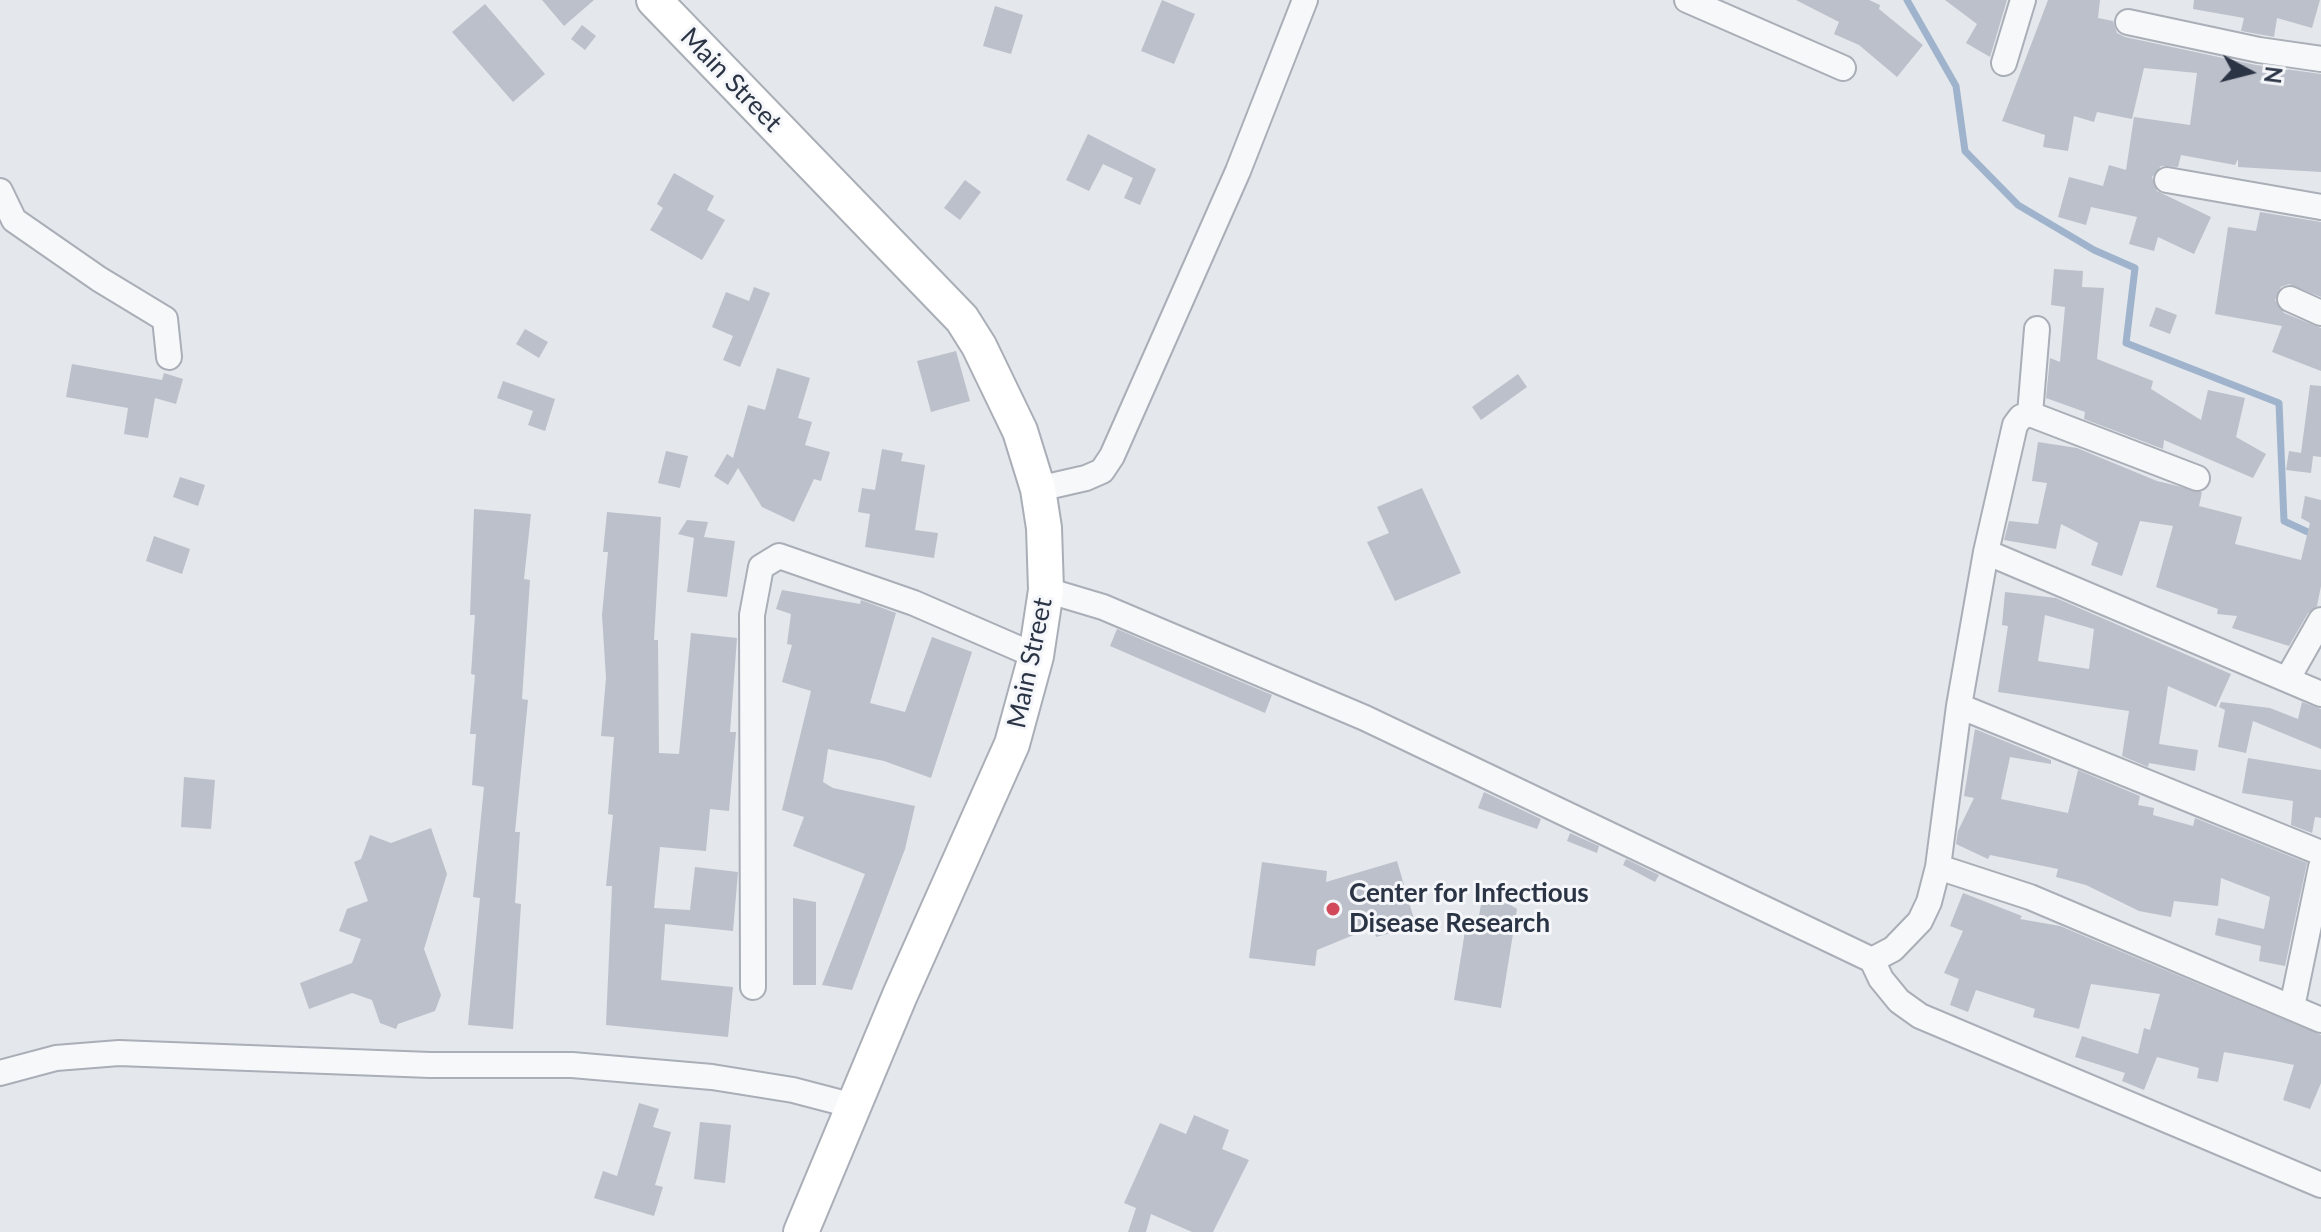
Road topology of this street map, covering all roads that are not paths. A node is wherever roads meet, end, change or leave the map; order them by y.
1 (654, 0) edge
2 (1305, 0) edge
3 (1687, 0) edge
4 (2023, 0) edge
5 (2128, 22) dead end
6 (2321, 59) edge
7 (2004, 63) dead end
8 (1843, 68) dead end
9 (2167, 180) dead end
10 (0, 191) edge
11 (2321, 207) edge
12 (2290, 299) dead end
13 (2321, 313) edge
14 (2037, 329) dead end
15 (169, 357) dead end
16 (2030, 414) junction
17 (2197, 478) dead end
18 (1038, 489) junction
19 (1986, 552) junction
20 (1046, 590) junction
21 (2321, 620) edge
22 (1036, 656) junction
23 (2288, 678) junction
24 (2321, 694) edge
25 (1959, 706) junction
26 (2321, 853) edge
27 (1938, 867) junction
28 (2321, 867) edge
29 (1872, 960) junction
30 (753, 987) dead end
31 (2292, 1007) junction
32 (2321, 1020) edge
33 (0, 1073) edge
34 (854, 1106) junction
35 (2321, 1185) edge
36 (801, 1232) edge

1 - 18 main road, Main Street
2 - 18 street
3 - 8 street
4 - 7 street
5 - 6 street
9 - 11 street
10 - 15 street
12 - 13 street
14 - 16 street
16 - 17 street
16 - 19 street
18 - 20 main road, Main Street
19 - 23 street
19 - 25 street
20 - 22 main road, Main Street
20 - 29 street
21 - 23 street
22 - 30 street
22 - 34 main road, Main Street
23 - 24 street
25 - 26 street
25 - 27 street
27 - 29 street
27 - 31 street
28 - 31 street
29 - 35 street
31 - 32 street
33 - 34 street
34 - 36 main road, Main Street

